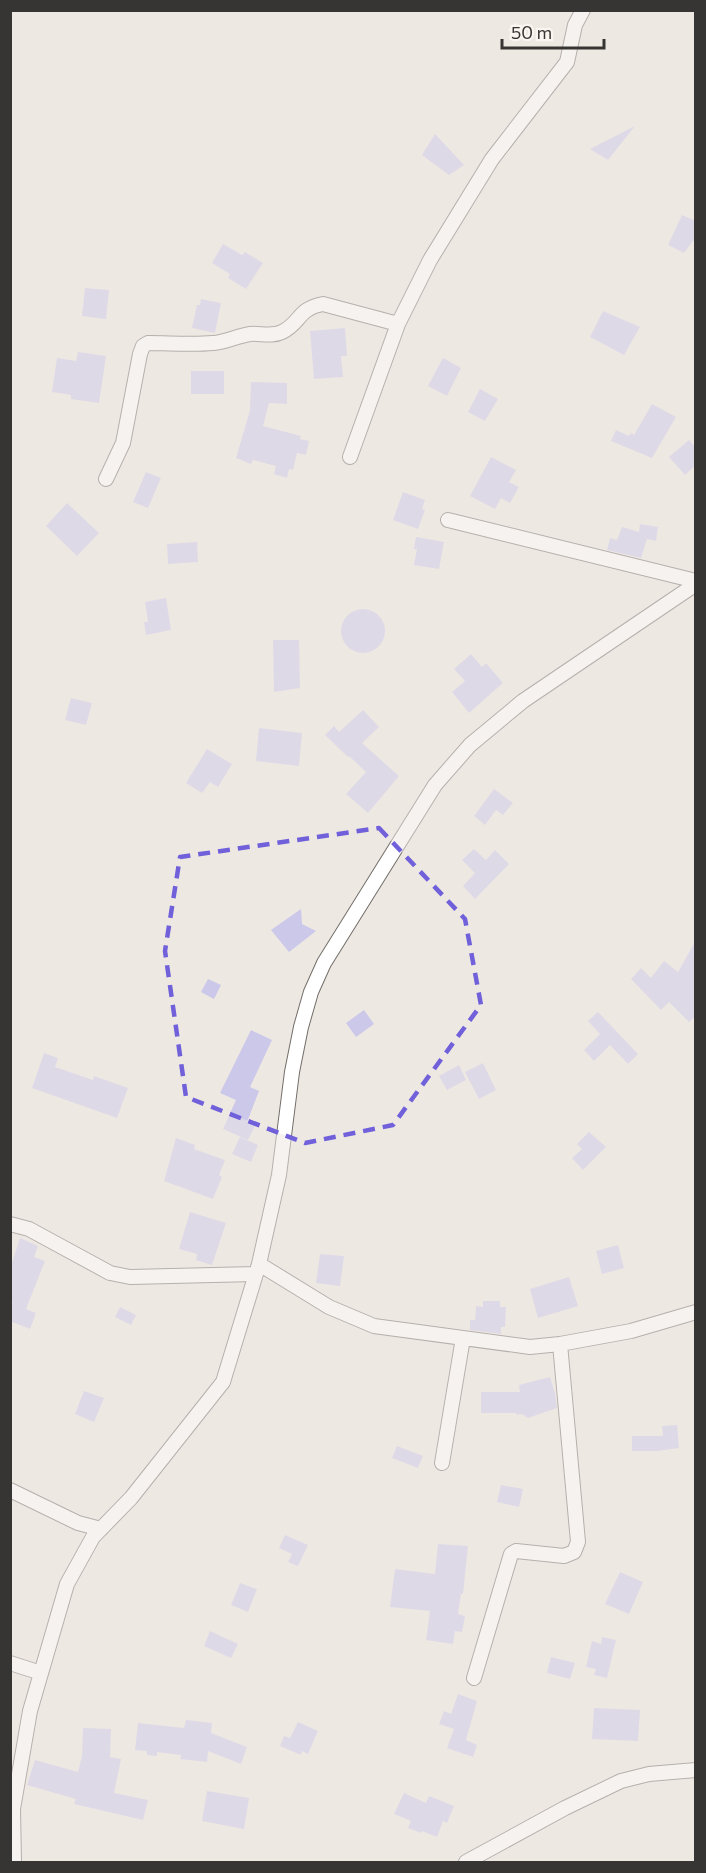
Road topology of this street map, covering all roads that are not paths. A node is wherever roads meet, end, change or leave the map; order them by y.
1 (583, 10) edge
2 (398, 324) junction
3 (350, 457) dead end
4 (106, 479) dead end
5 (447, 520) dead end
6 (696, 582) edge
7 (10, 1224) edge
8 (257, 1269) junction
9 (696, 1312) edge
10 (463, 1338) junction
11 (560, 1344) junction
12 (442, 1463) dead end
13 (10, 1490) edge
14 (101, 1529) junction
15 (10, 1663) edge
16 (41, 1673) junction
17 (474, 1678) dead end
18 (696, 1770) edge
19 (14, 1863) edge
20 (466, 1863) edge

1 - 2 street
2 - 3 street
2 - 4 street
5 - 6 street
6 - 8 street
7 - 8 street
8 - 10 street
8 - 14 street
9 - 11 street
10 - 11 street
10 - 12 street
11 - 17 street
13 - 14 street
14 - 16 street
15 - 16 street
16 - 19 street
18 - 20 street

